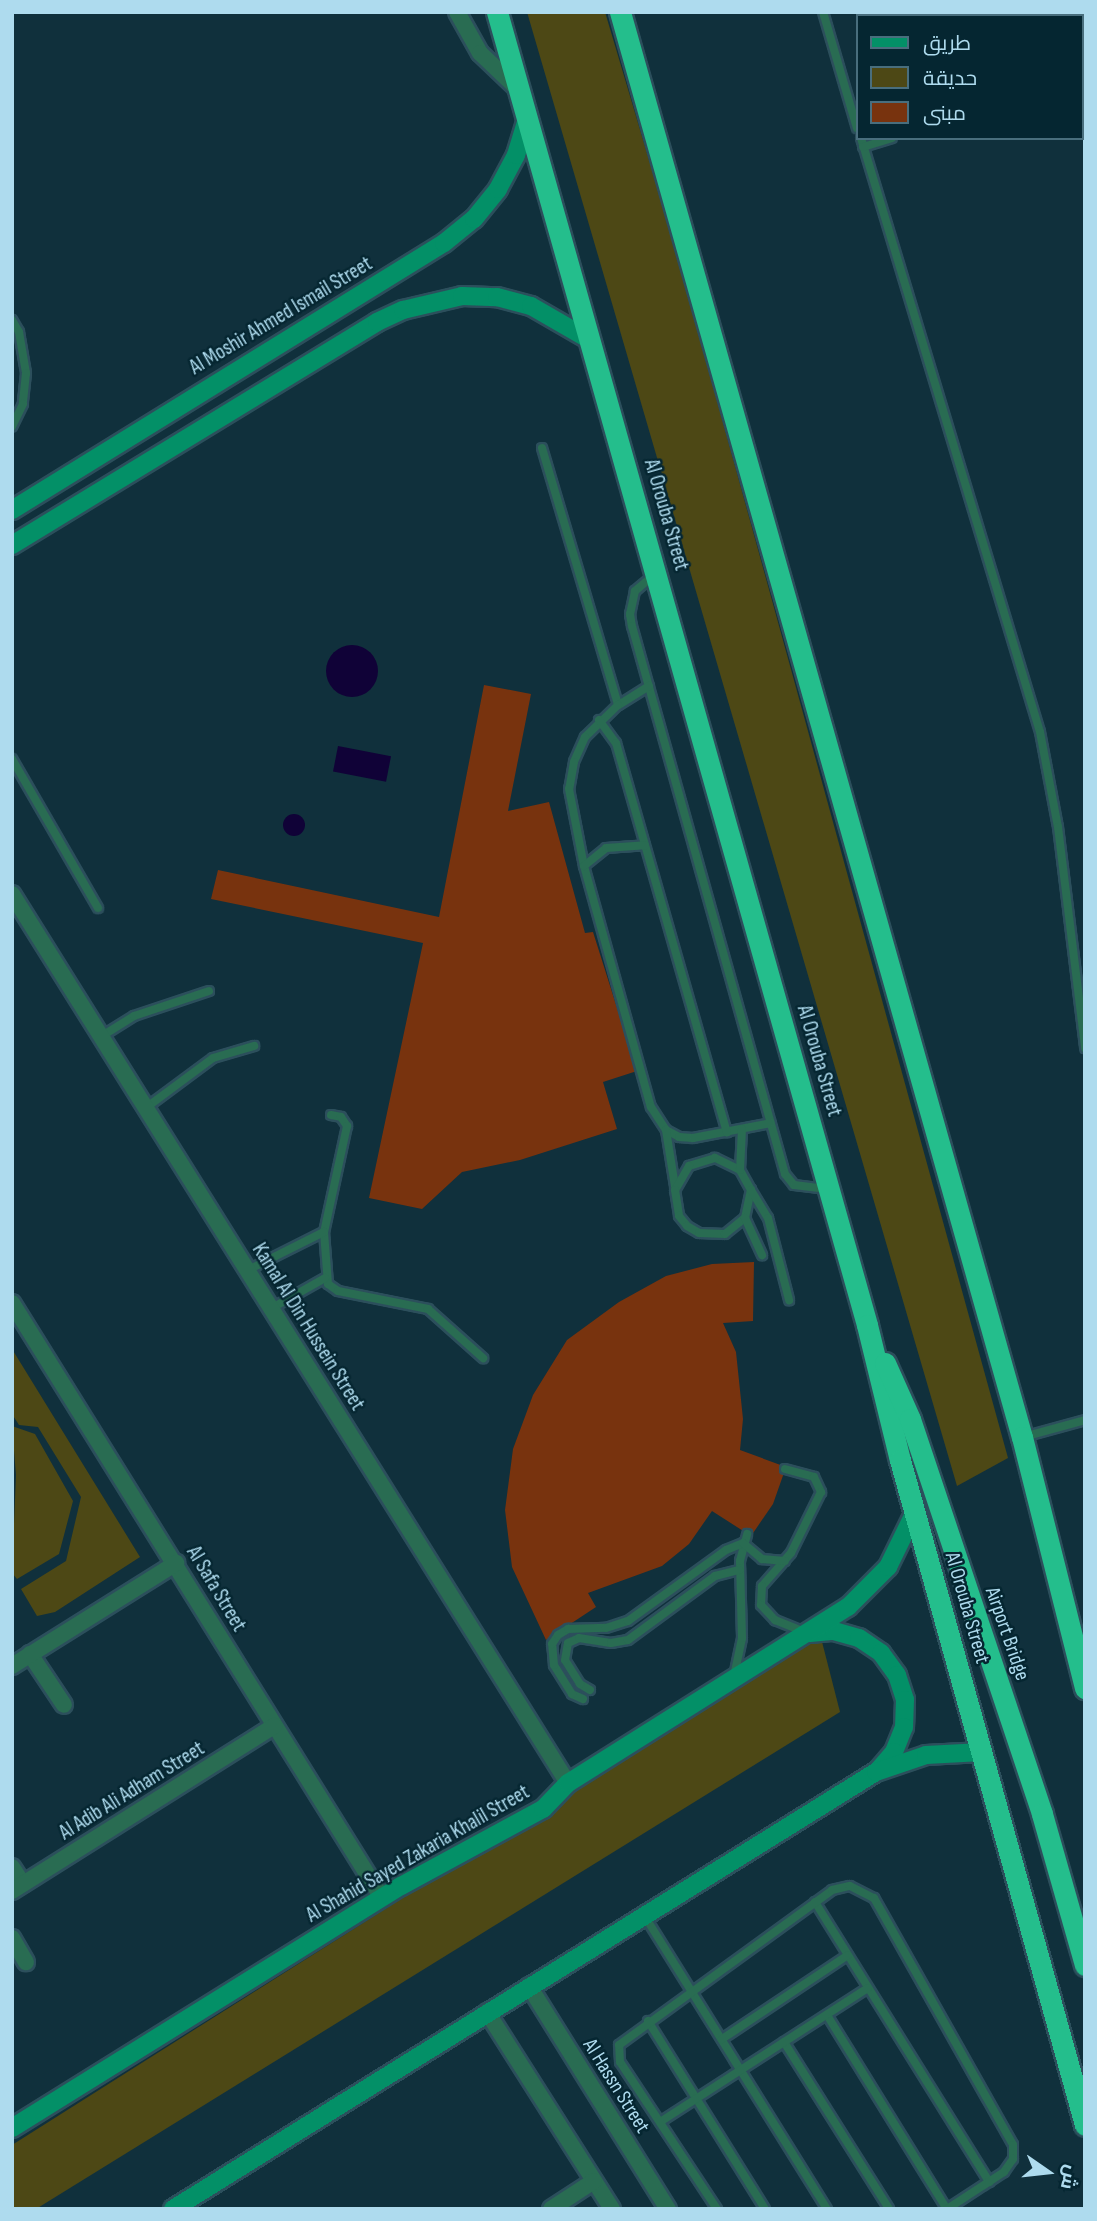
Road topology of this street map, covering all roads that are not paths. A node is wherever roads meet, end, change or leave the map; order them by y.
1 (457, 12) edge
2 (497, 12) edge
3 (620, 12) edge
4 (823, 12) edge
5 (520, 91) junction
6 (527, 118) junction
7 (856, 125) edge
8 (880, 140) edge
9 (862, 143) edge
10 (12, 320) edge
11 (590, 340) junction
12 (171, 410) junction
13 (12, 426) edge
14 (188, 439) junction
15 (542, 448) dead end
16 (12, 510) edge
17 (12, 545) edge
18 (657, 573) junction
19 (649, 686) junction
20 (618, 705) junction
21 (599, 720) junction
22 (12, 759) edge
23 (645, 845) junction
24 (584, 866) junction
25 (12, 894) edge
26 (98, 908) dead end
27 (209, 991) dead end
28 (102, 1036) junction
29 (254, 1046) dead end
30 (1085, 1048) edge
31 (146, 1107) junction
32 (331, 1115) dead end
33 (771, 1123) junction
34 (742, 1129) junction
35 (666, 1130) junction
36 (727, 1132) junction
37 (740, 1170) junction
38 (829, 1189) junction
39 (675, 1190) junction
40 (751, 1190) junction
41 (745, 1218) junction
42 (324, 1232) junction
43 (762, 1255) dead end
44 (248, 1270) junction
45 (325, 1278) junction
46 (789, 1300) dead end
47 (12, 1303) edge
48 (272, 1308) junction
49 (867, 1325) junction
50 (482, 1358) dead end
51 (1085, 1420) edge
52 (1022, 1437) junction
53 (785, 1468) dead end
54 (915, 1512) junction
55 (747, 1534) dead end
56 (743, 1543) junction
57 (785, 1561) junction
58 (176, 1563) junction
59 (739, 1570) junction
60 (667, 1596) junction
61 (675, 1606) junction
62 (618, 1626) junction
63 (807, 1633) junction
64 (619, 1642) junction
65 (30, 1654) junction
66 (12, 1666) edge
67 (733, 1680) junction
68 (1085, 1688) edge
69 (590, 1690) dead end
70 (583, 1699) dead end
71 (64, 1705) dead end
72 (274, 1726) junction
73 (982, 1752) junction
74 (876, 1772) junction
75 (568, 1783) junction
76 (12, 1867) edge
77 (18, 1887) edge
78 (382, 1898) junction
79 (815, 1902) junction
80 (645, 1915) junction
81 (12, 1938) edge
82 (848, 1955) junction
83 (26, 1962) dead end
84 (1085, 1965) edge
85 (529, 1986) junction
86 (868, 1988) junction
87 (691, 1990) junction
88 (487, 2012) junction
89 (827, 2015) junction
90 (648, 2021) junction
91 (722, 2039) junction
92 (784, 2042) junction
93 (741, 2070) junction
94 (697, 2099) junction
95 (660, 2122) junction
96 (1085, 2125) edge
97 (12, 2128) edge
98 (594, 2181) junction
99 (989, 2182) junction
100 (173, 2209) edge
101 (551, 2209) edge
102 (612, 2209) edge
103 (667, 2209) edge
104 (718, 2209) edge
105 (765, 2209) edge
106 (827, 2209) edge
107 (889, 2209) edge
108 (947, 2209) edge

1 - 5 street
2 - 5 highway, Al Orouba Street
3 - 52 highway
4 - 7 lane
5 - 6 highway, Al Orouba Street
6 - 11 highway, Al Orouba Street
6 - 12 street, Al Moshir Ahmed Ismail Street
8 - 9 lane
9 - 30 lane
10 - 13 lane
11 - 14 street
11 - 18 highway, Al Orouba Street
12 - 14 street
12 - 16 street, Al Moshir Ahmed Ismail Street
14 - 17 street
15 - 20 lane
18 - 19 lane
18 - 38 highway, Al Orouba Street
19 - 20 lane
19 - 33 lane
20 - 21 lane
21 - 23 lane
21 - 24 lane
22 - 26 lane
23 - 24 lane
23 - 36 lane
24 - 35 lane
25 - 28 street, Kamal Al Din Hussein Street
27 - 28 lane
28 - 31 street, Kamal Al Din Hussein Street
29 - 31 lane
31 - 44 street, Kamal Al Din Hussein Street
32 - 42 lane
33 - 34 lane
33 - 38 lane
34 - 36 lane
34 - 37 lane
35 - 36 lane
35 - 39 lane
37 - 39 lane
37 - 40 lane
38 - 49 highway, Al Orouba Street
39 - 41 lane
40 - 41 lane
40 - 46 lane
41 - 43 lane
42 - 44 lane
42 - 45 lane
44 - 48 street, Kamal Al Din Hussein Street
45 - 48 lane
45 - 50 lane
47 - 58 street, Al Safa Street
48 - 75 street, Kamal Al Din Hussein Street
49 - 54 highway, Al Orouba Street
49 - 84 highway, Airport Bridge
51 - 52 lane
52 - 68 highway
53 - 57 lane
54 - 63 street, Al Shahid Sayed Zakaria Khalil Street
54 - 73 highway, Al Orouba Street
55 - 56 lane
56 - 57 lane
56 - 59 lane
56 - 60 lane
57 - 63 lane
58 - 65 street
58 - 72 street, Al Safa Street
59 - 61 lane
59 - 67 lane
60 - 61 lane
60 - 62 lane
61 - 64 lane
62 - 64 lane
62 - 70 lane
63 - 67 street, Al Shahid Sayed Zakaria Khalil Street
63 - 74 street
64 - 69 lane
65 - 66 street
65 - 71 street
67 - 75 street, Al Shahid Sayed Zakaria Khalil Street
72 - 77 street, Al Adib Ali Adham Street
72 - 78 street, Al Safa Street
73 - 74 street
73 - 96 highway, Al Orouba Street
74 - 80 street
75 - 78 street, Al Shahid Sayed Zakaria Khalil Street
76 - 77 street
78 - 97 street, Al Shahid Sayed Zakaria Khalil Street
79 - 82 lane
79 - 87 lane
79 - 99 lane
80 - 85 street
80 - 87 lane
81 - 83 street
82 - 86 lane
82 - 91 lane
85 - 88 street
85 - 103 street, Al Hassn Street
86 - 89 lane
86 - 99 lane
87 - 90 lane
87 - 91 lane
88 - 98 street
88 - 100 street
89 - 92 lane
89 - 108 lane
90 - 94 lane
90 - 95 lane
91 - 93 lane
92 - 93 lane
92 - 107 lane
93 - 94 lane
93 - 106 lane
94 - 95 lane
94 - 105 lane
95 - 104 lane
98 - 101 street
98 - 102 street
99 - 108 lane

